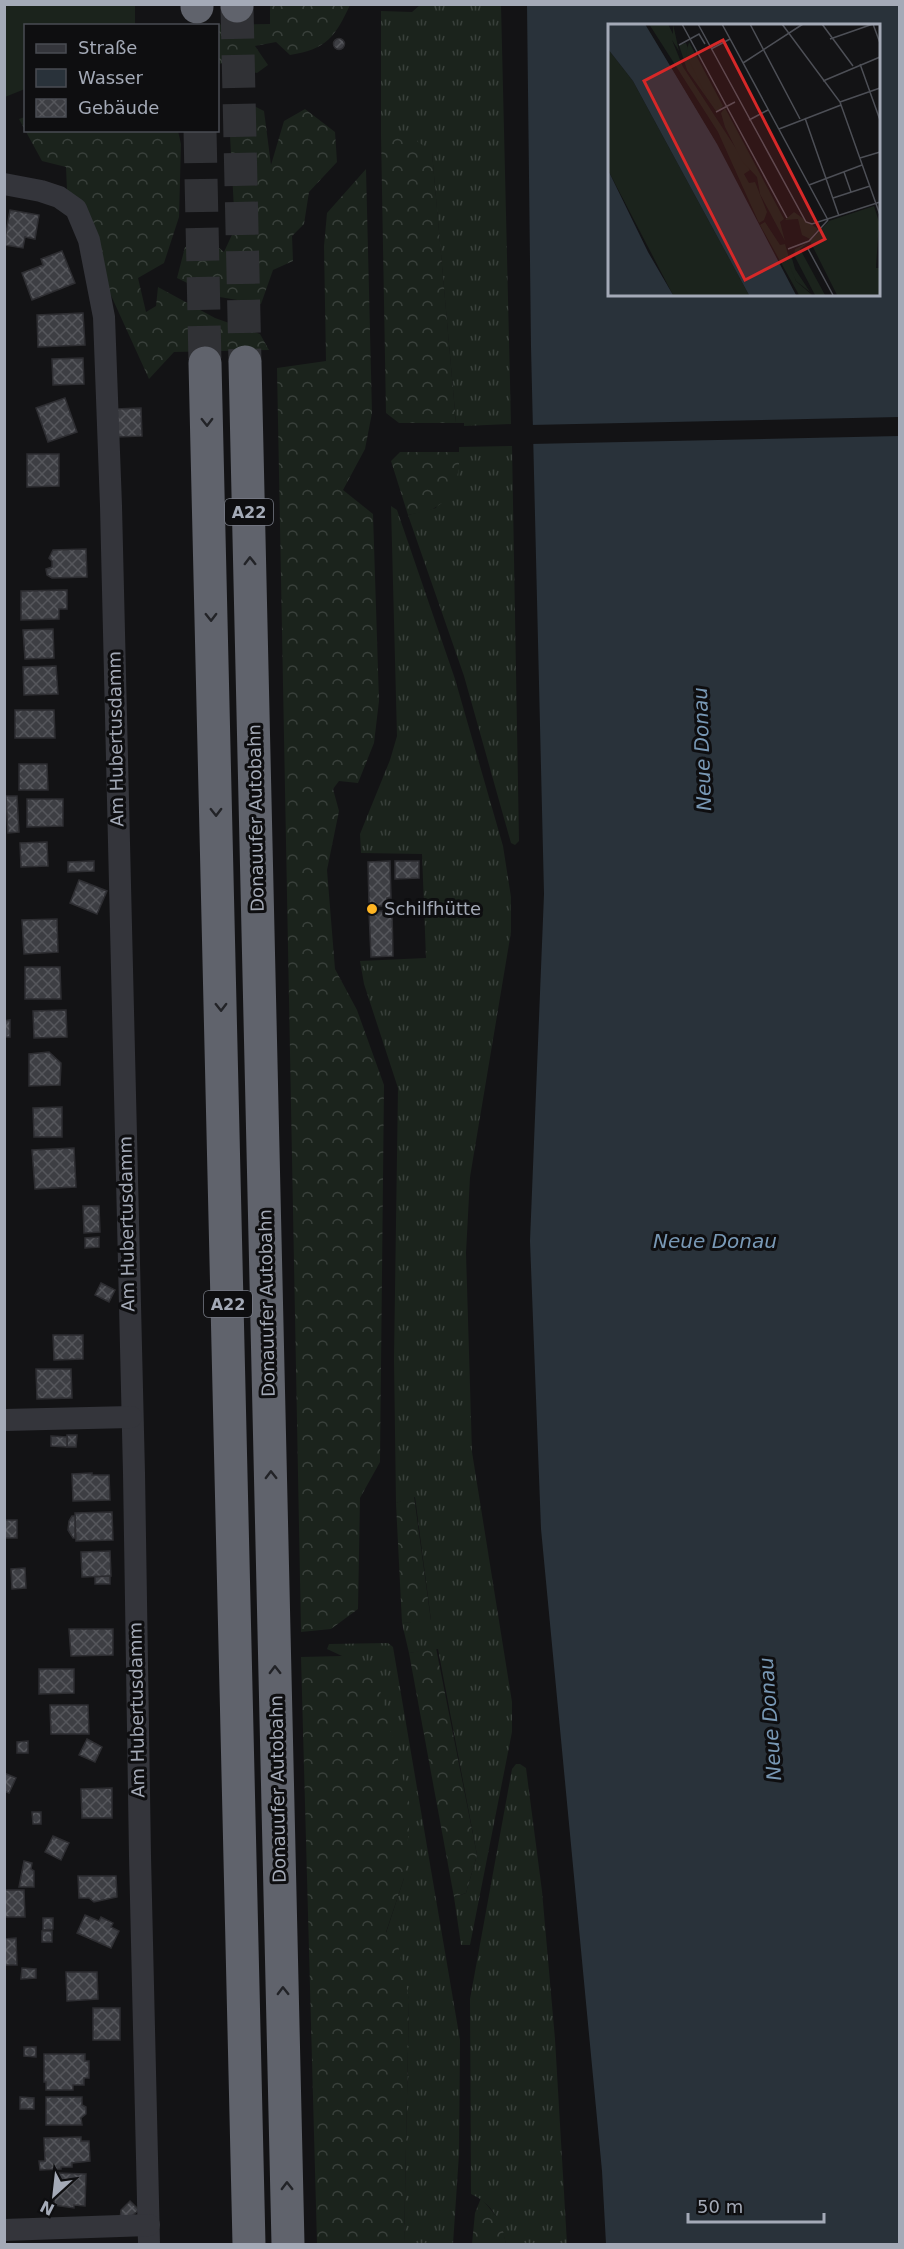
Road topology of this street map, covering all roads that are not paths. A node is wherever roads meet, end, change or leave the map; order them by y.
1 (4, 184) edge
2 (245, 362) tunnel mouth
3 (206, 363) tunnel mouth
4 (131, 1417) junction
5 (4, 1420) edge
6 (4, 2229) edge
7 (149, 2235) edge
8 (249, 2244) edge
9 (288, 2244) edge

1 - 4 street, Am Hubertusdamm
9 -> 2 highway, Donauufer Autobahn / A22
3 -> 8 highway, A22
4 - 5 street
4 - 7 street, Am Hubertusdamm
6 - 7 street

